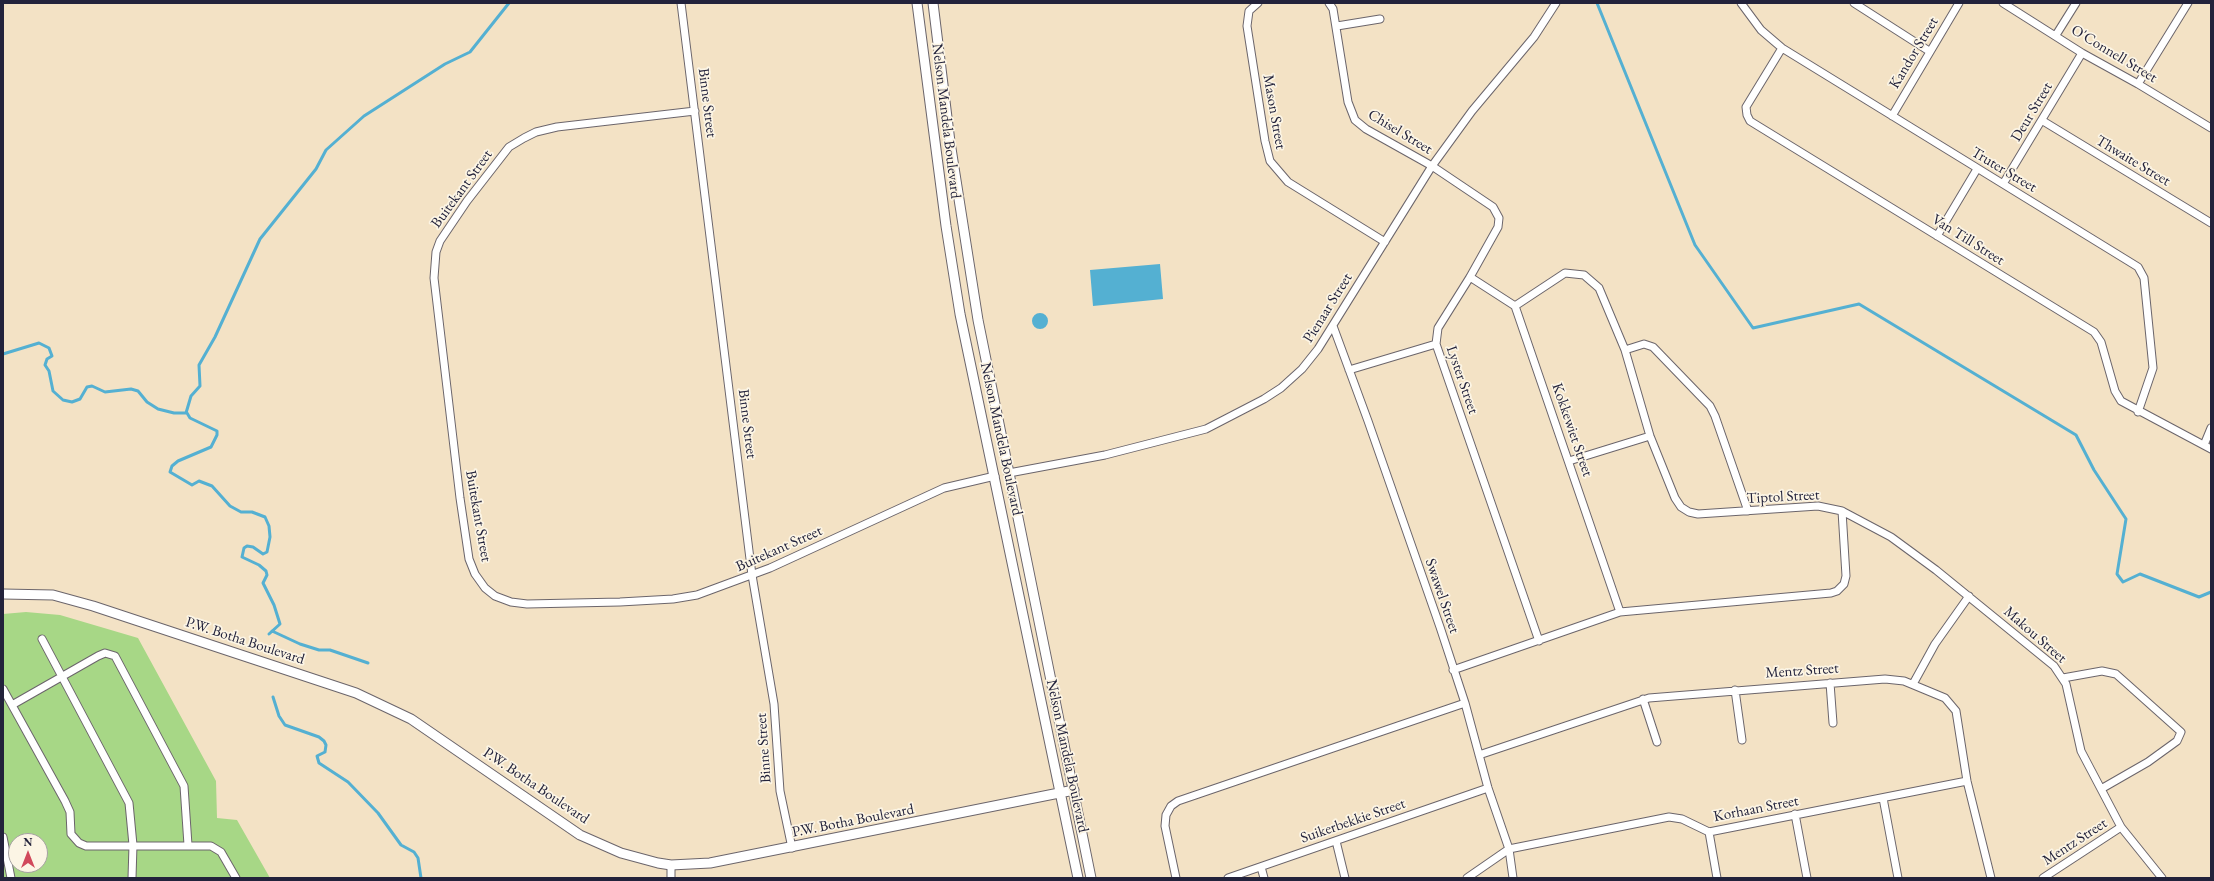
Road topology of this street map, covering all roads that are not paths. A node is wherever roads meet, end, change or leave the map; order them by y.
1 (681, 3) edge
2 (917, 3) edge
3 (933, 3) edge
4 (1258, 3) edge
5 (1329, 3) edge
6 (1556, 3) edge
7 (1741, 3) edge
8 (1854, 3) edge
9 (1959, 3) edge
10 (2003, 3) edge
11 (2076, 3) edge
12 (2188, 3) edge
13 (1380, 19) dead end
14 (1337, 26) junction
15 (2056, 35) junction
16 (1782, 48) junction
17 (1929, 51) junction
18 (2082, 53) junction
19 (2138, 84) junction
20 (695, 112) junction
21 (1892, 116) junction
22 (2042, 121) junction
23 (2211, 128) edge
24 (1432, 166) junction
25 (1977, 169) junction
26 (2003, 184) junction
27 (2211, 223) edge
28 (1937, 236) junction
29 (1385, 242) junction
30 (1470, 277) junction
31 (1514, 306) junction
32 (1333, 326) junction
33 (1436, 344) junction
34 (1625, 350) junction
35 (1349, 370) junction
36 (2138, 412) junction
37 (2211, 428) edge
38 (1650, 436) junction
39 (2204, 445) junction
40 (2211, 449) edge
41 (1569, 461) junction
42 (1009, 473) junction
43 (996, 476) junction
44 (1748, 511) junction
45 (1842, 511) junction
46 (752, 575) junction
47 (3, 594) edge
48 (1969, 596) junction
49 (1620, 612) junction
50 (1042, 634) junction
51 (1028, 636) junction
52 (42, 639) dead end
53 (1539, 641) junction
54 (1453, 670) junction
55 (62, 677) junction
56 (2063, 678) junction
57 (1830, 682) junction
58 (1913, 684) junction
59 (3, 689) edge
60 (1735, 690) junction
61 (1643, 699) junction
62 (1464, 703) junction
63 (12, 705) junction
64 (1833, 723) dead end
65 (1742, 740) dead end
66 (1657, 742) dead end
67 (1479, 756) junction
68 (1967, 781) junction
69 (1488, 788) junction
70 (2101, 789) junction
71 (1074, 790) junction
72 (1061, 793) junction
73 (1883, 798) junction
74 (1795, 814) junction
75 (2121, 827) junction
76 (1709, 832) junction
77 (3, 837) edge
78 (1336, 841) junction
79 (133, 845) junction
80 (188, 845) junction
81 (792, 848) junction
82 (1509, 849) junction
83 (671, 864) junction
84 (1261, 867) junction
85 (11, 878) edge
86 (132, 878) edge
87 (236, 878) edge
88 (671, 878) edge
89 (1078, 878) edge
90 (1091, 878) edge
91 (1176, 878) edge
92 (1228, 878) edge
93 (1264, 878) edge
94 (1345, 878) edge
95 (1467, 878) edge
96 (1513, 878) edge
97 (1717, 878) edge
98 (1807, 878) edge
99 (1898, 878) edge
100 (1991, 878) edge
101 (2042, 878) edge
102 (2162, 878) edge

1 - 20 street, Binne Street
2 - 43 street, Nelson Mandela Boulevard
3 - 42 street, Nelson Mandela Boulevard
4 - 29 street, Mason Street
5 - 14 street, Chisel Street
6 - 24 street, Pienaar Street
7 - 16 street, Truter Street
8 - 17 street
9 - 17 street, Kandor Street
10 - 15 street, O'Connell Street
11 - 15 street
12 - 19 street
13 - 14 street
14 - 24 street, Chisel Street
15 - 18 street, O'Connell Street
16 - 21 street, Truter Street
16 - 28 street, Van Till Street
17 - 21 street, Kandor Street
18 - 19 street, O'Connell Street
18 - 22 street, Deur Street
19 - 23 street, O'Connell Street
20 - 46 street, Binne Street
20 - 46 street, Buitekant Street
21 - 25 street, Truter Street
22 - 26 street, Deur Street
22 - 27 street, Thwaite Street
24 - 29 street, Pienaar Street
24 - 30 street, Lyster Street
25 - 26 street, Truter Street
25 - 28 street
26 - 36 street, Truter Street
28 - 36 street, Van Till Street
29 - 32 street, Pienaar Street
30 - 31 street
30 - 33 street, Lyster Street
31 - 34 street, Tiptol Street
31 - 41 street, Kokkewiet Street
32 - 35 street, Swawel Street
32 - 42 street, Pienaar Street
33 - 35 street
33 - 53 street, Lyster Street
34 - 38 street, Tiptol Street
34 - 44 street
35 - 54 street, Swawel Street
36 - 39 street, Van Till Street
37 - 39 street
38 - 41 street
38 - 44 street, Tiptol Street
39 - 40 street, Van Till Street
41 - 49 street, Kokkewiet Street
42 - 43 street
42 - 50 street, Nelson Mandela Boulevard
43 - 46 street, Buitekant Street
43 - 51 street, Nelson Mandela Boulevard
44 - 45 street, Tiptol Street
45 - 48 street, Makou Street
45 - 49 street
46 - 81 street, Binne Street
47 - 83 street, P.W. Botha Boulevard
48 - 56 street, Makou Street
48 - 58 street
49 - 53 street
50 - 51 street
50 - 71 street, Nelson Mandela Boulevard
51 - 72 street, Nelson Mandela Boulevard
52 - 55 street
53 - 54 street
54 - 62 street, Swawel Street
55 - 63 street
55 - 79 street
55 - 80 street
56 - 70 street, Makou Street
56 - 70 street
57 - 58 street, Mentz Street
57 - 60 street, Mentz Street
57 - 64 street
58 - 68 street, Mentz Street
59 - 63 street
60 - 61 street, Mentz Street
60 - 65 street
61 - 66 street
61 - 67 street, Mentz Street
62 - 67 street, Swawel Street
62 - 91 street
63 - 79 street
67 - 69 street, Swawel Street
68 - 73 street, Korhaan Street
68 - 100 street, Mentz Street
69 - 78 street, Suikerbekkie Street
69 - 82 street, Swawel Street
70 - 75 street, Makou Street
71 - 72 street, P.W. Botha Boulevard
71 - 90 street, Nelson Mandela Boulevard
72 - 81 street, P.W. Botha Boulevard
72 - 89 street, Nelson Mandela Boulevard
73 - 74 street, Korhaan Street
73 - 99 street
74 - 76 street, Korhaan Street
74 - 98 street
75 - 101 street, Mentz Street
75 - 102 street, Makou Street
76 - 82 street, Korhaan Street
76 - 97 street
77 - 85 street
78 - 84 street, Suikerbekkie Street
78 - 94 street
79 - 80 street
79 - 86 street
80 - 87 street
81 - 83 street, P.W. Botha Boulevard
82 - 95 street, Korhaan Street
82 - 96 street, Swawel Street
83 - 88 street
84 - 92 street, Suikerbekkie Street
84 - 93 street

